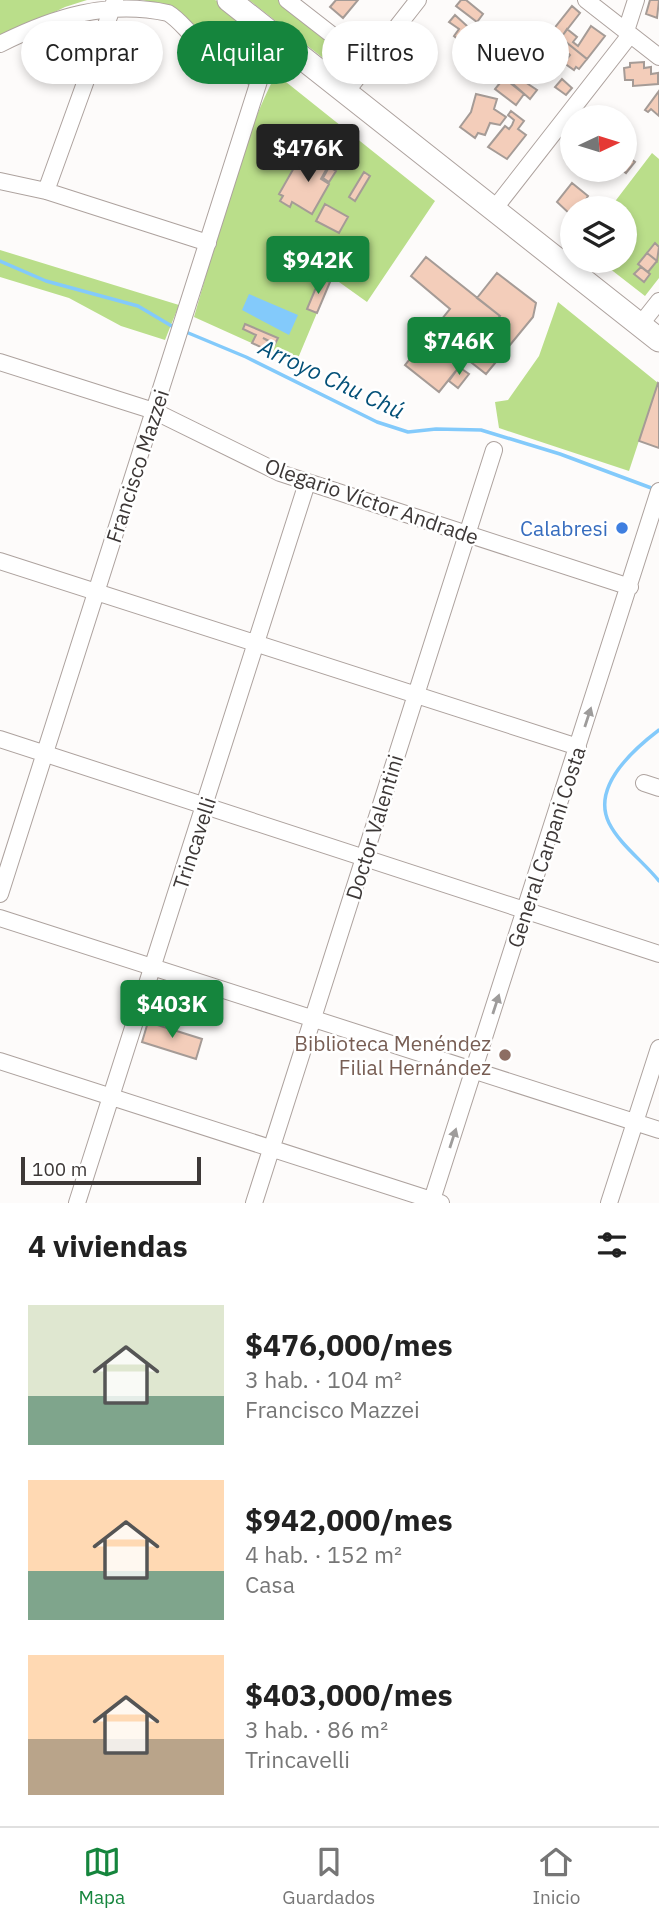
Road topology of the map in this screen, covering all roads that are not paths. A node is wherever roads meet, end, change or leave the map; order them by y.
1 (115, 0) edge
2 (229, 0) edge
3 (288, 0) edge
4 (418, 0) edge
5 (586, 0) edge
6 (636, 0) edge
7 (178, 21) edge
8 (255, 21) edge
9 (401, 21) edge
10 (322, 27) edge
11 (628, 33) junction
12 (0, 44) edge
13 (659, 57) edge
14 (308, 63) edge
15 (258, 84) edge
16 (352, 84) edge
17 (346, 92) junction
18 (0, 181) edge
19 (46, 191) junction
20 (495, 208) junction
21 (208, 243) junction
22 (659, 301) edge
23 (640, 325) junction
24 (659, 340) edge
25 (0, 362) edge
26 (154, 411) junction
27 (494, 450) dead end
28 (307, 483) junction
29 (657, 497) edge
30 (467, 534) junction
31 (0, 561) edge
32 (630, 587) junction
33 (97, 592) junction
34 (258, 645) junction
35 (414, 695) junction
36 (0, 739) edge
37 (578, 747) junction
38 (45, 754) junction
39 (206, 806) junction
40 (365, 857) junction
41 (0, 894) edge
42 (526, 909) junction
43 (0, 918) edge
44 (659, 954) edge
45 (153, 967) junction
46 (314, 1017) junction
47 (659, 1048) edge
48 (0, 1061) edge
49 (476, 1069) junction
50 (111, 1096) junction
51 (635, 1122) junction
52 (659, 1130) edge
53 (271, 1149) junction
54 (435, 1202) edge
55 (77, 1203) edge
56 (254, 1203) edge
57 (609, 1203) edge

1 - 7 street
1 - 12 street
1 - 19 street
2 - 8 highway
3 - 10 street
4 - 9 street
5 - 11 street
6 - 11 street
11 - 13 street
11 - 20 street
14 - 17 highway
15 - 21 street, Francisco Mazzei
16 - 17 street
17 - 20 highway
18 - 19 street
19 - 21 street
20 - 23 highway
21 - 26 street, Francisco Mazzei
22 - 23 street
23 - 24 highway
25 - 26 street, Olegario Víctor Andrade
26 - 28 street, Olegario Víctor Andrade
26 - 33 street, Francisco Mazzei
27 - 30 street, Doctor Valentini
28 - 30 street, Olegario Víctor Andrade
28 - 34 street, Trincavelli
29 - 32 street, General Carpani Costa
30 - 32 street, Olegario Víctor Andrade
30 - 35 street, Doctor Valentini
31 - 33 street
37 -> 32 street, General Carpani Costa
33 - 34 street
33 - 38 street, Francisco Mazzei
34 - 35 street
34 - 39 street, Trincavelli
35 - 37 street
35 - 40 street, Doctor Valentini
36 - 38 street
37 - 42 street, General Carpani Costa
38 - 39 street
38 - 41 street, Francisco Mazzei
39 - 40 street
39 - 45 street, Trincavelli
40 - 42 street
40 - 46 street, Doctor Valentini
42 - 44 street
49 -> 42 street, General Carpani Costa
43 - 45 street
45 - 46 street
45 - 50 street, Trincavelli
46 - 49 street
46 - 53 street, Doctor Valentini
47 - 51 street
48 - 50 street
49 - 51 street
54 -> 49 street, General Carpani Costa
50 - 53 street
50 - 55 street, Trincavelli
51 - 52 street
51 - 57 street
53 - 54 street
53 - 56 street, Doctor Valentini

